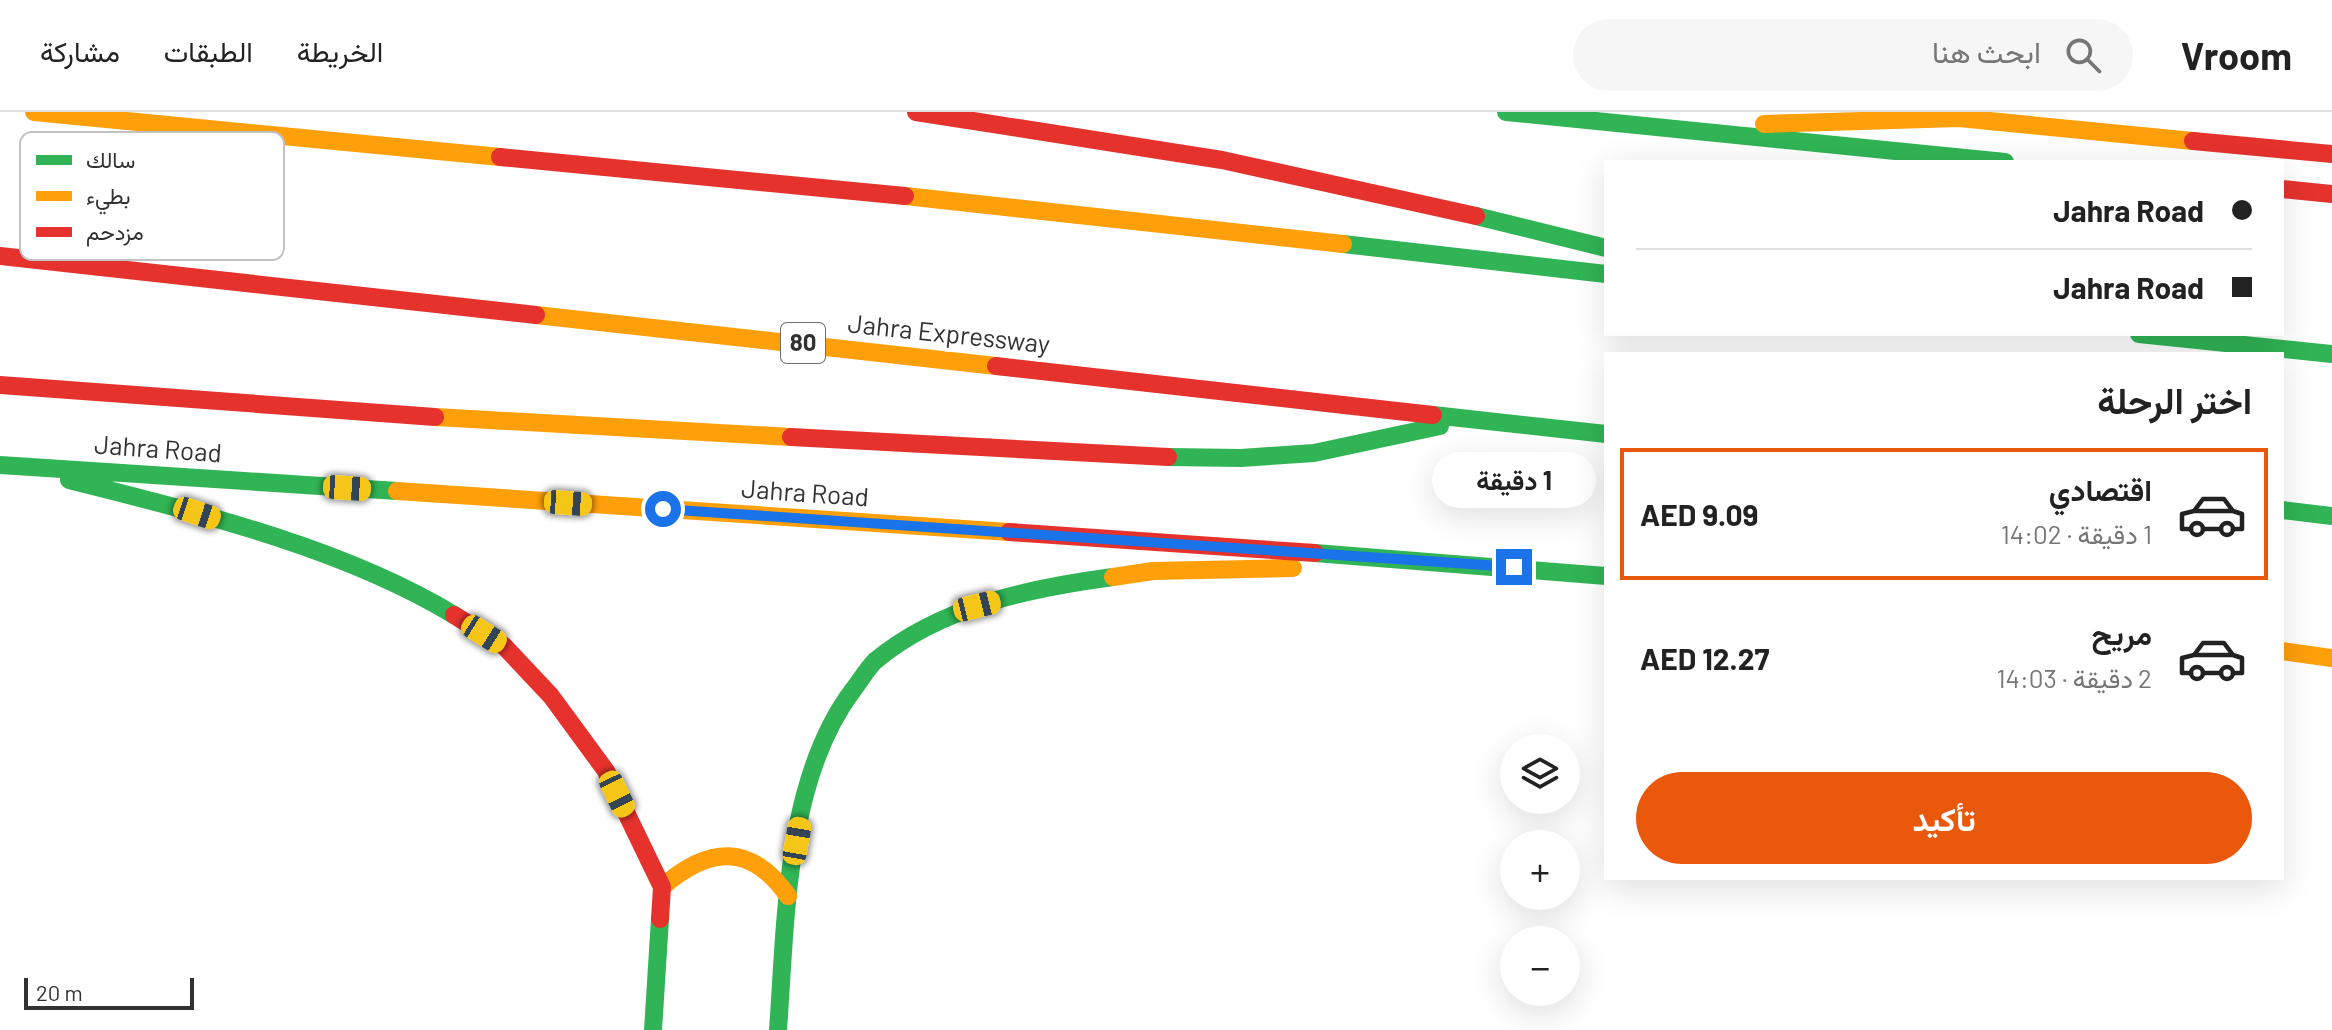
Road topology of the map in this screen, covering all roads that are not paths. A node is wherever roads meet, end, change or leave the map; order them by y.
1 (34, 112) edge
2 (916, 112) edge
3 (1506, 112) edge
4 (1669, 129) junction
5 (241, 132) edge
6 (284, 136) edge
7 (2332, 154) edge
8 (1985, 160) edge
9 (2284, 189) edge
10 (2332, 194) edge
11 (1604, 248) edge
12 (0, 256) edge
13 (20, 258) edge
14 (36, 260) edge
15 (1604, 274) edge
16 (2158, 336) edge
17 (2332, 354) edge
18 (0, 385) edge
19 (1481, 420) junction
20 (1604, 434) edge
21 (0, 466) edge
22 (2284, 510) edge
23 (2332, 516) edge
24 (1484, 564) junction
25 (1604, 576) edge
26 (2284, 651) edge
27 (2332, 658) edge
28 (662, 887) junction
29 (788, 896) junction
30 (653, 1030) edge
31 (778, 1030) edge

1 - 5 main road
2 - 11 main road
3 - 4 main road
4 - 7 main road
4 - 8 main road
6 - 15 main road
9 - 10 main road
12 - 13 main road, Jahra Expressway / 80
14 - 19 main road, Jahra Expressway / 80
16 - 17 main road
18 - 19 main road
19 - 20 main road, Jahra Expressway / 80
21 - 24 main road, Jahra Road
21 - 28 main road
22 - 23 main road
24 - 25 main road, Jahra Road
24 - 29 main road
26 - 27 main road
28 - 29 main road
28 - 30 main road
29 - 31 main road

